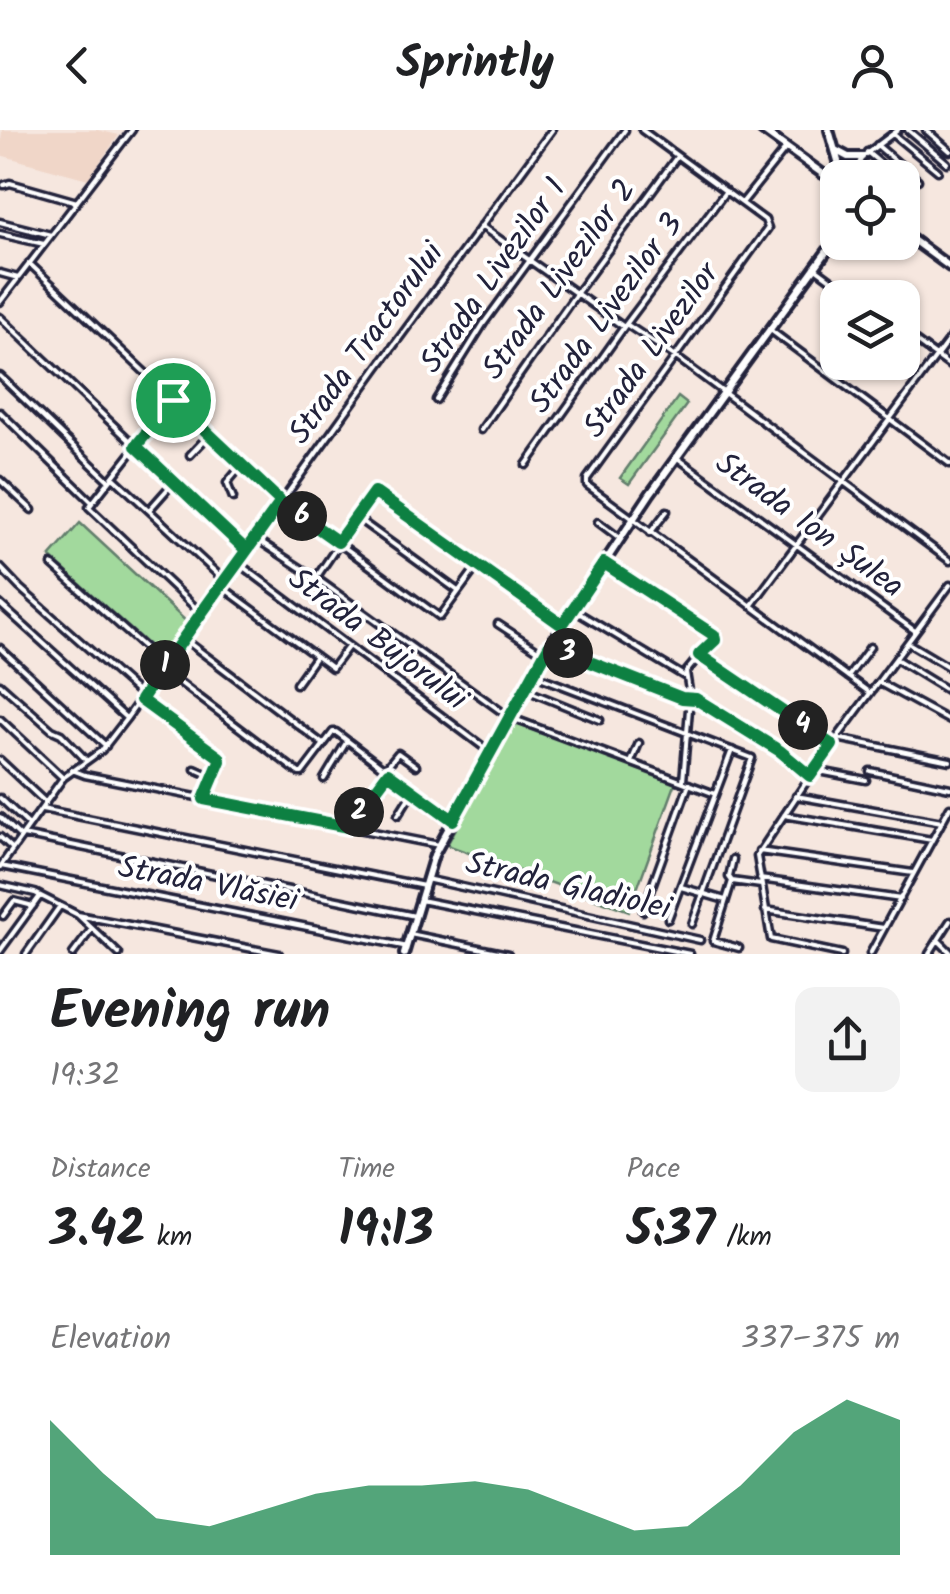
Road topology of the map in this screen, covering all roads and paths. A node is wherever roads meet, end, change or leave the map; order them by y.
1 (132, 130) edge
2 (552, 130) edge
3 (624, 130) edge
4 (642, 130) edge
5 (762, 130) edge
6 (829, 130) edge
7 (908, 130) edge
8 (926, 130) edge
9 (895, 132) edge
10 (876, 145) junction
11 (786, 148) junction
12 (834, 150) junction
13 (950, 151) edge
14 (678, 156) junction
15 (862, 158) junction
16 (838, 160) edge
17 (866, 160) edge
18 (894, 160) edge
19 (947, 163) dead end
20 (938, 171) dead end
21 (820, 172) edge
22 (4, 185) dead end
23 (726, 191) junction
24 (77, 202) junction
25 (742, 203) junction
26 (0, 222) edge
27 (481, 226) junction
28 (0, 234) edge
29 (51, 235) junction
30 (44, 244) junction
31 (920, 244) edge
32 (820, 259) edge
33 (529, 260) junction
34 (948, 262) edge
35 (29, 264) junction
36 (814, 267) junction
37 (0, 273) edge
38 (18, 278) junction
39 (832, 280) edge
40 (576, 294) junction
41 (0, 302) edge
42 (0, 317) edge
43 (625, 326) junction
44 (768, 329) junction
45 (950, 338) edge
46 (920, 344) edge
47 (937, 356) junction
48 (676, 357) junction
49 (950, 366) edge
50 (0, 376) edge
51 (722, 392) junction
52 (173, 400) junction
53 (436, 400) dead end
54 (0, 412) edge
55 (890, 419) junction
56 (481, 430) dead end
57 (209, 434) junction
58 (136, 446) junction
59 (190, 455) dead end
60 (676, 456) junction
61 (243, 464) junction
62 (950, 464) edge
63 (526, 465) dead end
64 (111, 479) junction
65 (0, 480) edge
66 (174, 482) junction
67 (843, 482) junction
68 (233, 498) dead end
69 (281, 502) junction
70 (90, 505) junction
71 (32, 510) dead end
72 (149, 510) junction
73 (667, 511) dead end
74 (356, 517) junction
75 (632, 520) junction
76 (598, 522) dead end
77 (650, 533) junction
78 (256, 538) junction
79 (620, 538) junction
80 (338, 542) junction
81 (797, 544) junction
82 (246, 550) junction
83 (950, 561) edge
84 (238, 563) junction
85 (604, 563) junction
86 (52, 565) dead end
87 (478, 565) junction
88 (0, 567) edge
89 (316, 578) junction
90 (223, 584) junction
91 (950, 586) edge
92 (458, 591) junction
93 (942, 596) junction
94 (950, 601) edge
95 (0, 604) edge
96 (751, 606) junction
97 (572, 609) junction
98 (202, 614) junction
99 (498, 624) dead end
100 (562, 625) junction
101 (916, 632) junction
102 (184, 639) junction
103 (908, 643) junction
104 (549, 646) junction
105 (348, 647) junction
106 (870, 647) dead end
107 (0, 648) edge
108 (544, 654) junction
109 (699, 655) junction
110 (316, 656) junction
111 (896, 659) junction
112 (164, 668) junction
113 (950, 668) edge
114 (532, 674) junction
115 (686, 676) junction
116 (848, 677) junction
117 (878, 682) junction
118 (0, 684) edge
119 (296, 684) dead end
120 (524, 689) junction
121 (950, 692) edge
122 (870, 693) junction
123 (142, 698) junction
124 (690, 698) junction
125 (509, 717) junction
126 (0, 718) edge
127 (126, 719) junction
128 (600, 720) dead end
129 (950, 722) edge
130 (686, 732) junction
131 (837, 738) junction
132 (347, 741) junction
133 (639, 743) dead end
134 (323, 744) junction
135 (832, 745) junction
136 (106, 746) junction
137 (732, 750) junction
138 (490, 752) junction
139 (0, 760) edge
140 (86, 760) junction
141 (950, 761) edge
142 (631, 762) junction
143 (416, 766) dead end
144 (72, 770) junction
145 (195, 770) dead end
146 (814, 770) junction
147 (386, 771) junction
148 (870, 771) dead end
149 (810, 776) junction
150 (213, 777) junction
151 (63, 778) junction
152 (324, 779) dead end
153 (866, 780) dead end
154 (682, 782) junction
155 (690, 784) junction
156 (950, 788) edge
157 (413, 791) junction
158 (715, 794) junction
159 (796, 796) junction
160 (0, 798) edge
161 (204, 799) junction
162 (46, 803) junction
163 (950, 807) edge
164 (42, 809) junction
165 (15, 812) junction
166 (398, 814) dead end
167 (783, 815) junction
168 (0, 817) edge
169 (453, 820) junction
170 (6, 822) junction
171 (942, 822) junction
172 (30, 825) junction
173 (348, 827) junction
174 (22, 836) junction
175 (0, 837) edge
176 (932, 840) junction
177 (439, 845) junction
178 (13, 849) junction
179 (759, 851) junction
180 (733, 859) dead end
181 (0, 867) edge
182 (914, 874) junction
183 (732, 881) junction
184 (760, 882) junction
185 (425, 883) junction
186 (0, 886) edge
187 (680, 887) junction
188 (703, 894) junction
189 (40, 896) junction
190 (901, 899) junction
191 (420, 900) junction
192 (725, 900) junction
193 (33, 906) junction
194 (60, 906) junction
195 (643, 910) dead end
196 (765, 910) junction
197 (78, 915) junction
198 (3, 916) dead end
199 (415, 916) junction
200 (668, 918) dead end
201 (950, 921) edge
202 (692, 924) dead end
203 (92, 928) junction
204 (885, 928) junction
205 (410, 934) junction
206 (700, 940) dead end
207 (938, 940) junction
208 (739, 948) dead end
209 (405, 950) edge
210 (0, 951) edge
211 (950, 952) edge
212 (26, 954) edge
213 (72, 954) edge
214 (119, 954) edge
215 (279, 954) edge
216 (508, 954) edge
217 (690, 954) edge
218 (842, 954) edge
219 (870, 954) edge
220 (929, 954) edge

1 - 24 street
2 - 27 street, Strada Tractorului
3 - 33 street, Strada Livezilor 1
4 - 14 street, Strada Livezilor
5 - 11 street
6 - 12 street
7 - 19 street
8 - 13 street
9 - 10 street
9 - 20 street
10 - 15 street
10 - 18 street
11 - 21 street
11 - 25 street
12 - 15 street
12 - 16 street
14 - 23 street, Strada Livezilor
14 - 40 street, Strada Livezilor 2
15 - 17 street
22 - 24 street
23 - 25 street, Strada Livezilor
23 - 43 street, Strada Livezilor 3
24 - 29 street
25 - 48 street, Strada Livezilor
26 - 29 street
27 - 33 street
27 - 69 street, Strada Tractorului
28 - 30 street
29 - 30 street
30 - 35 street
31 - 34 street
32 - 36 street
33 - 40 street
33 - 53 street, Strada Livezilor 1
35 - 38 street
35 - 52 street
36 - 39 street
36 - 44 street
37 - 38 street
38 - 41 street
40 - 43 street
40 - 56 street, Strada Livezilor 2
42 - 58 street
43 - 48 street
43 - 63 street, Strada Livezilor 3
44 - 51 street
44 - 55 street
45 - 47 street
46 - 47 street
47 - 49 street
47 - 55 street
48 - 51 street
48 - 75 street, Strada Livezilor
50 - 64 street
51 - 60 street
51 - 67 street
52 - 57 street
52 - 58 street
54 - 70 street
55 - 62 street
55 - 67 street
57 - 59 street
57 - 61 street
58 - 64 street
58 - 66 street
60 - 75 street
60 - 81 street, Strada Ion Șulea
61 - 68 street
61 - 69 street
64 - 70 street
64 - 72 street
65 - 71 street
66 - 72 street
66 - 82 street
67 - 81 street
67 - 83 street
69 - 78 street, Strada Tractorului
69 - 80 street
70 - 98 street
72 - 90 street
73 - 77 street
74 - 80 street
74 - 87 street
74 - 92 street
75 - 77 street
75 - 79 street
76 - 79 street
77 - 96 street
78 - 82 street, Strada Tractorului
78 - 89 street
79 - 85 street
80 - 89 street
80 - 92 street
81 - 96 street
81 - 101 street, Strada Ion Șulea
82 - 84 street, Strada Tractorului
84 - 90 street, Strada Tractorului
84 - 105 street, Strada Bujorului
85 - 97 street
85 - 109 street
86 - 112 street
87 - 92 street
87 - 100 street
88 - 123 street
89 - 125 street
90 - 98 street, Strada Tractorului
90 - 110 street
91 - 93 street
93 - 94 street
93 - 101 street
95 - 127 street
96 - 116 street
97 - 100 street
97 - 115 street
98 - 102 street, Strada Tractorului
99 - 108 street
100 - 104 street
101 - 103 street
102 - 112 street, Strada Tractorului
102 - 134 street
103 - 111 street
103 - 113 street
104 - 108 street
104 - 124 street
105 - 110 street
105 - 138 street, Strada Bujorului
106 - 116 street
107 - 136 street
108 - 114 street
109 - 115 street
109 - 135 street
110 - 119 street
111 - 117 street
111 - 121 street
112 - 123 street, Strada Tractorului
112 - 134 street
114 - 120 street
114 - 130 street
115 - 124 street
116 - 122 street
117 - 122 street
117 - 129 street
118 - 140 street
120 - 125 street
120 - 128 street
122 - 131 street
123 - 127 street, Strada Tractorului
123 - 150 street
124 - 130 street
124 - 149 street
125 - 138 street
125 - 142 street
126 - 151 street
127 - 136 street, Strada Tractorului
130 - 137 street
130 - 154 street
131 - 135 street
131 - 141 street
132 - 134 street
132 - 147 street
132 - 152 street
133 - 142 street
135 - 146 street
136 - 140 street, Strada Tractorului
137 - 158 street
137 - 188 street
138 - 169 street
139 - 162 street
140 - 144 street, Strada Tractorului
142 - 154 street
143 - 147 street
144 - 151 street, Strada Tractorului
144 - 161 street
145 - 150 street
146 - 149 street
146 - 153 street
147 - 157 street
147 - 173 street
148 - 156 street
149 - 159 street
150 - 161 street
151 - 162 street, Strada Tractorului
154 - 155 street
155 - 158 street
155 - 195 street
157 - 166 street
157 - 169 street
158 - 187 street
159 - 167 street
159 - 171 street
160 - 165 street
161 - 173 street
162 - 164 street, Strada Tractorului
163 - 171 street
164 - 172 street, Strada Tractorului
164 - 185 street, Strada Gladiolei
165 - 170 street
165 - 172 street
167 - 176 street
167 - 179 street
168 - 170 street
169 - 177 street
170 - 174 street
171 - 176 street
172 - 174 street, Strada Tractorului
173 - 177 street
174 - 178 street, Strada Tractorului
174 - 199 street
175 - 178 street
176 - 182 street
177 - 185 street
178 - 181 street, Strada Tractorului
179 - 182 street
179 - 184 street
180 - 183 street
181 - 209 street, Strada Vlăsiei
182 - 190 street
183 - 184 street
183 - 192 street
184 - 190 street
184 - 196 street
185 - 191 street
185 - 206 street, Strada Gladiolei
186 - 189 street
187 - 188 street
187 - 200 street
188 - 192 street
188 - 202 street
189 - 193 street
189 - 194 street
190 - 204 street
191 - 199 street
191 - 217 street
192 - 208 street
193 - 198 street
193 - 210 street
194 - 197 street
194 - 212 street
196 - 204 street
196 - 218 street
197 - 203 street
197 - 215 street
199 - 205 street
201 - 207 street
203 - 213 street
203 - 214 street
204 - 219 street
205 - 209 street
205 - 216 street
207 - 211 street
207 - 220 street

